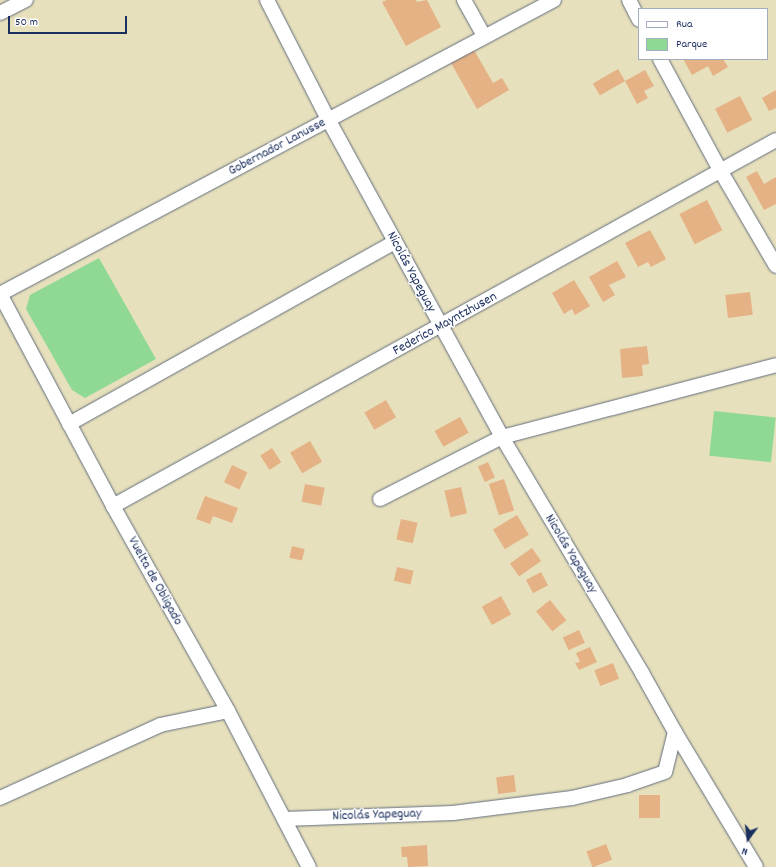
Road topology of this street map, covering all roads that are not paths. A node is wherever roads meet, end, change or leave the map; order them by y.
1 (26, 0) edge
2 (267, 0) edge
3 (464, 0) edge
4 (554, 0) edge
5 (628, 0) edge
6 (0, 13) edge
7 (638, 18) edge
8 (484, 36) junction
9 (661, 60) edge
10 (328, 119) junction
11 (776, 140) edge
12 (720, 170) junction
13 (395, 242) junction
14 (776, 266) edge
15 (0, 294) edge
16 (440, 327) junction
17 (776, 365) edge
18 (69, 424) junction
19 (502, 437) junction
20 (380, 499) dead end
21 (113, 506) junction
22 (228, 712) junction
23 (675, 732) junction
24 (0, 798) edge
25 (284, 819) junction
26 (309, 867) edge
27 (756, 867) edge

1 - 6 street
2 - 10 street, Nicolás Yapeguay
3 - 8 street
4 - 8 street, Gobernador Lanusse
5 - 7 street
8 - 10 street, Gobernador Lanusse
9 - 12 street
10 - 13 street, Nicolás Yapeguay
10 - 15 street, Gobernador Lanusse
11 - 12 street, Federico Mayntzhusen
12 - 14 street
12 - 16 street, Federico Mayntzhusen
13 - 16 street, Nicolás Yapeguay
13 - 18 street
15 - 18 street, Vuelta de Obligado
16 - 19 street, Nicolás Yapeguay
16 - 21 street, Federico Mayntzhusen
17 - 19 street
18 - 21 street, Vuelta de Obligado
19 - 20 street
19 - 23 street, Nicolás Yapeguay
21 - 22 street, Vuelta de Obligado
22 - 24 street
22 - 25 street, Vuelta de Obligado
23 - 25 street, Nicolás Yapeguay
23 - 27 street
25 - 26 street, Vuelta de Obligado

